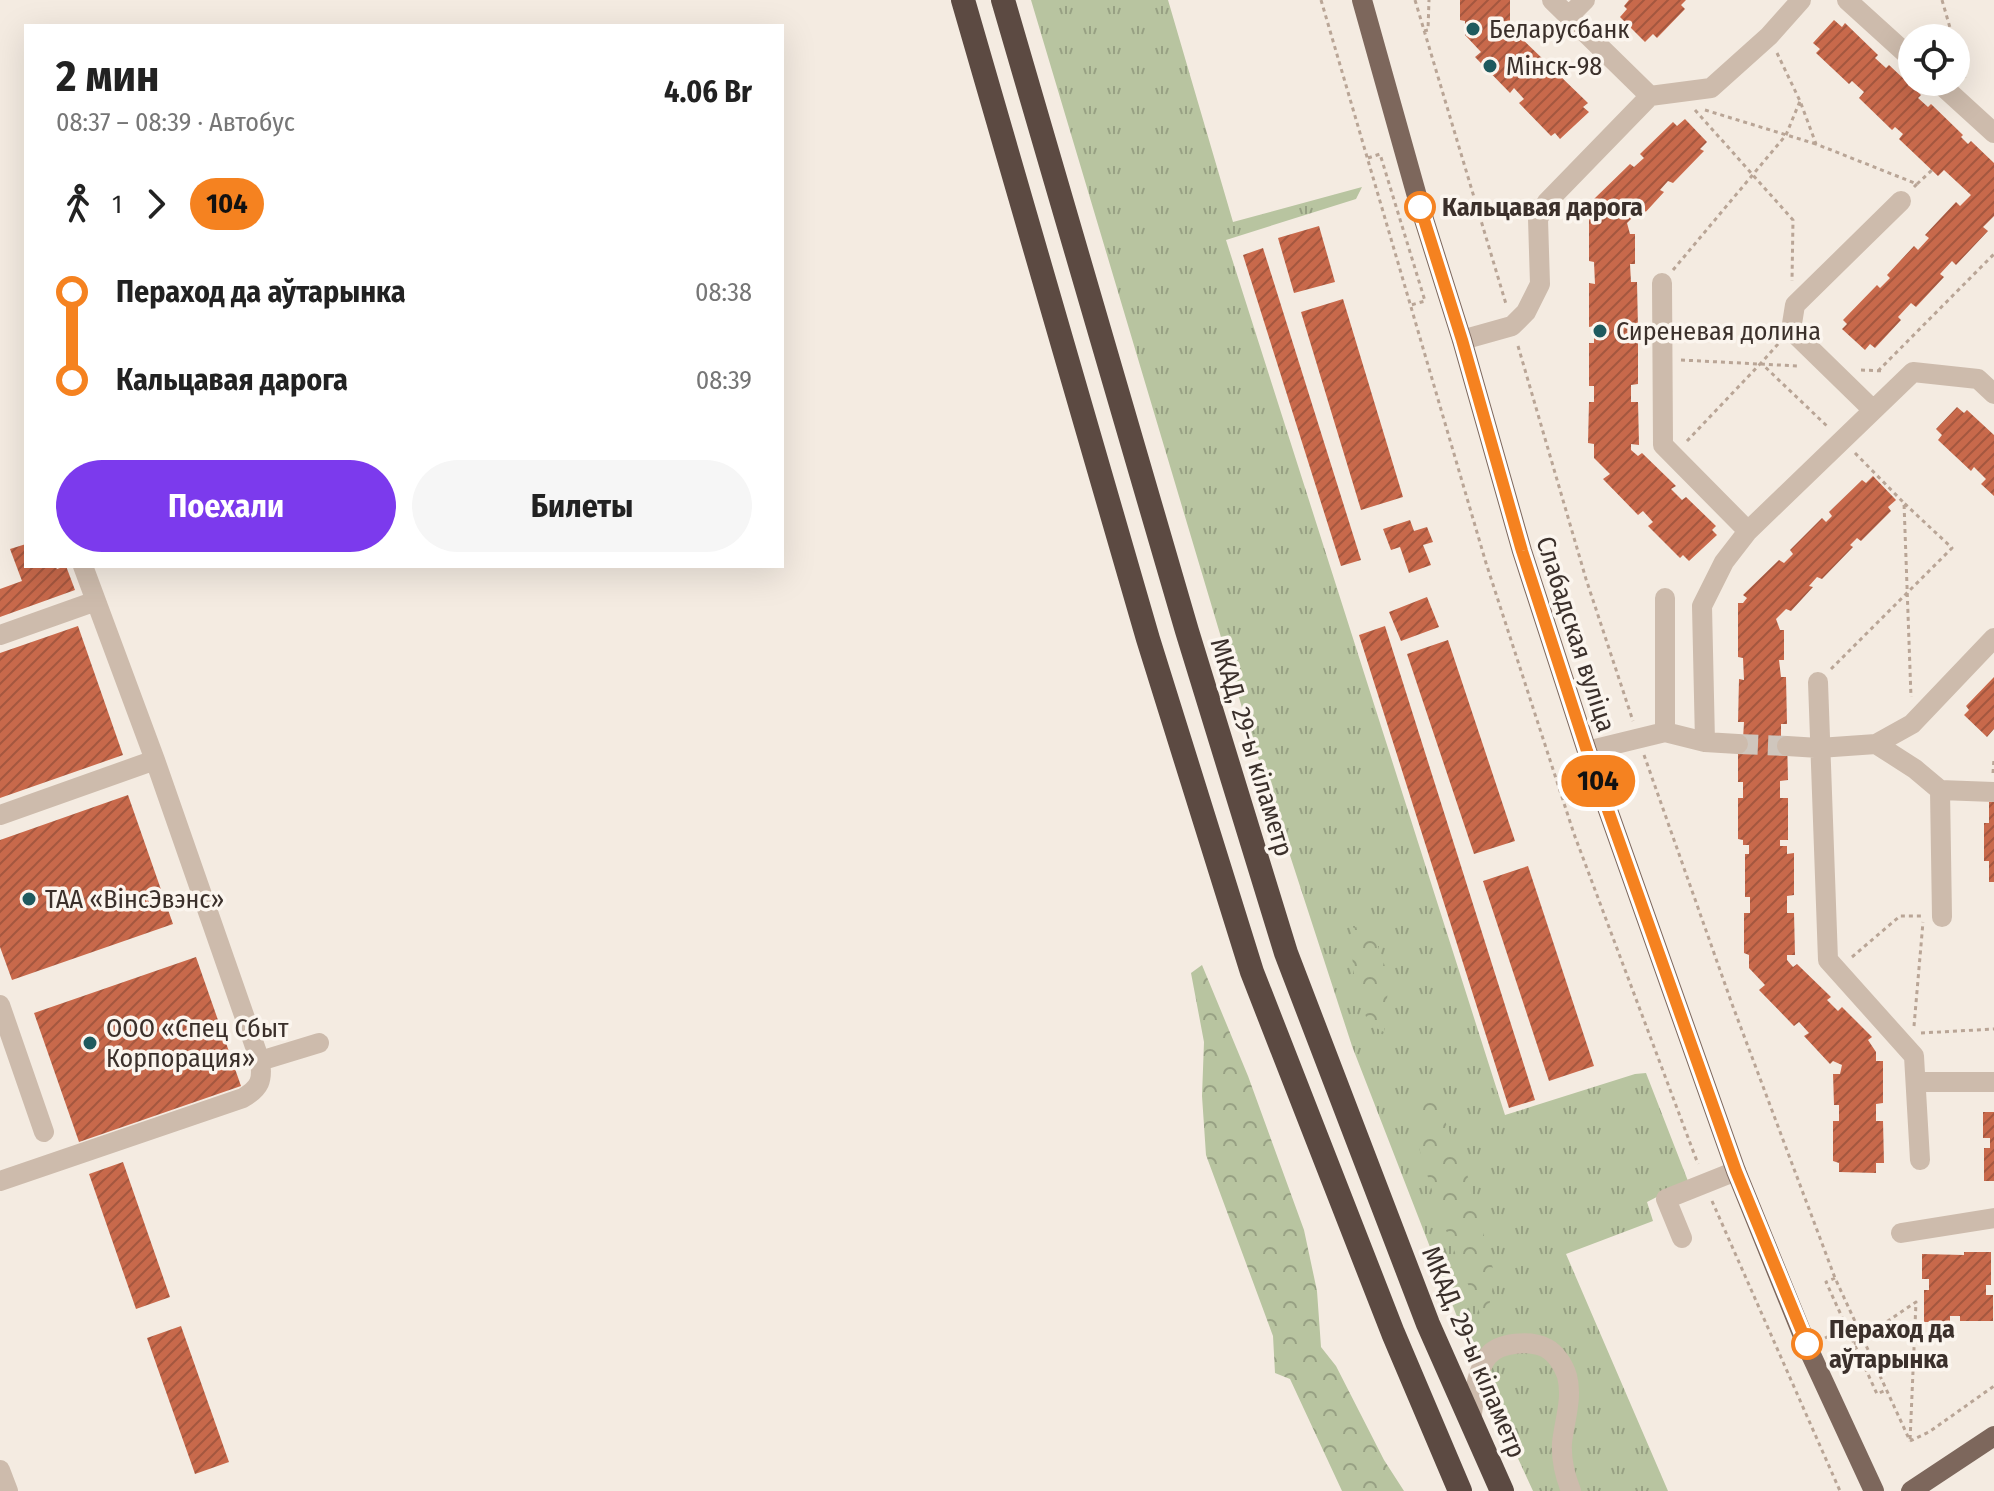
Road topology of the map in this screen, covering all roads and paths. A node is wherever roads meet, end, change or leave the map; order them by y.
1 (963, 0) edge
2 (1003, 0) edge
3 (1321, 0) edge
4 (1362, 0) edge
5 (1429, 0) edge
6 (1552, 0) edge
7 (1585, 0) edge
8 (1801, 0) edge
9 (1847, 0) edge
10 (1942, 0) edge
11 (1569, 16) junction
12 (1949, 24) edge
13 (1424, 31) dead end
14 (1769, 36) junction
15 (1898, 46) edge
16 (1650, 96) junction
17 (1953, 96) edge
18 (1800, 101) junction
19 (1994, 133) edge
20 (1786, 135) junction
21 (1816, 144) junction
22 (1368, 158) junction
23 (1932, 170) dead end
24 (1752, 175) junction
25 (1917, 184) junction
26 (1901, 201) joint
27 (1994, 254) edge
28 (1662, 283) joint
29 (1792, 283) dead end
30 (1411, 305) junction
31 (1791, 330) junction
32 (1462, 340) junction
33 (1663, 359) junction
34 (1761, 363) junction
35 (1829, 368) junction
36 (1994, 394) edge
37 (1872, 409) junction
38 (1843, 441) junction
39 (1673, 455) junction
40 (1904, 503) junction
41 (1748, 531) junction
42 (84, 568) edge
43 (1906, 592) junction
44 (1665, 598) dead end
45 (96, 601) junction
46 (0, 635) edge
47 (1994, 638) edge
48 (1818, 682) joint
49 (1912, 724) junction
50 (1665, 732) junction
51 (1705, 742) junction
52 (1738, 744) tunnel mouth
53 (1876, 744) junction
54 (1787, 746) tunnel mouth
55 (1819, 748) junction
56 (1587, 751) junction
57 (155, 760) junction
58 (1940, 790) junction
59 (1994, 792) edge
60 (0, 815) edge
61 (1942, 917) dead end
62 (1837, 969) junction
63 (0, 1005) edge
64 (1994, 1029) edge
65 (319, 1043) dead end
66 (260, 1061) junction
67 (1917, 1082) junction
68 (1994, 1082) edge
69 (44, 1132) dead end
70 (1920, 1160) dead end
71 (1736, 1171) junction
72 (0, 1181) edge
73 (1705, 1184) junction
74 (1994, 1218) edge
75 (1901, 1233) dead end
76 (1682, 1238) dead end
77 (1835, 1278) dead end
78 (1847, 1328) junction
79 (1854, 1344) junction
80 (1807, 1346) junction
81 (1994, 1386) edge
82 (1886, 1390) dead end
83 (1471, 1421) junction
84 (1994, 1436) edge
85 (0, 1470) edge
86 (8, 1491) edge
87 (1460, 1491) edge
88 (1502, 1491) edge
89 (1571, 1491) edge
90 (1840, 1491) edge
91 (1874, 1491) edge
92 (1911, 1491) edge

1 - 87 highway
2 - 83 highway, МКАД, 29-ы кіламетр
3 - 22 path
4 - 32 main road, Слабадская вуліца
5 - 13 path
6 - 11 lane
7 - 11 lane
8 - 14 lane
9 - 15 lane
10 - 12 path
11 - 16 lane
14 - 16 lane
14 - 18 path
16 - 32 lane
17 - 19 lane
18 - 20 path
18 - 21 path
20 - 21 path
20 - 24 path
20 - 24 path
21 - 25 path
22 - 30 path
22 - 30 path
23 - 25 path
24 - 28 path
24 - 29 path
25 - 26 path
26 - 31 lane
27 - 35 path
28 - 33 lane
30 - 73 path
31 - 34 path
31 - 35 lane
32 - 56 main road, Слабадская вуліца
33 - 34 path
33 - 39 lane
34 - 35 path
34 - 38 path
34 - 39 path
35 - 37 lane
36 - 37 lane
37 - 38 lane
38 - 40 path
38 - 41 lane
39 - 41 lane
40 - 43 path
40 - 43 path
41 - 51 lane
42 - 45 lane
43 - 48 path
43 - 49 path
44 - 50 lane
45 - 46 lane
45 - 57 lane
47 - 49 lane
48 - 55 lane
49 - 53 lane
50 - 51 lane
50 - 56 lane
51 - 52 lane
53 - 55 lane
53 - 58 lane
54 - 55 lane
55 - 62 lane
56 - 71 main road, Слабадская вуліца
57 - 60 lane
57 - 66 lane
58 - 59 lane
58 - 61 lane
62 - 64 path
62 - 67 lane
63 - 69 lane
65 - 66 lane
66 - 72 lane
67 - 68 lane
67 - 70 lane
71 - 73 lane
71 - 80 main road, Слабадская вуліца
73 - 76 lane
73 - 90 path
74 - 75 lane
77 - 78 path
78 - 79 path
78 - 80 path
79 - 81 path
79 - 82 path
80 - 91 main road, Слабадская вуліца
83 - 88 highway, МКАД, 29-ы кіламетр
83 - 89 lane
84 - 92 main road
85 - 86 lane

